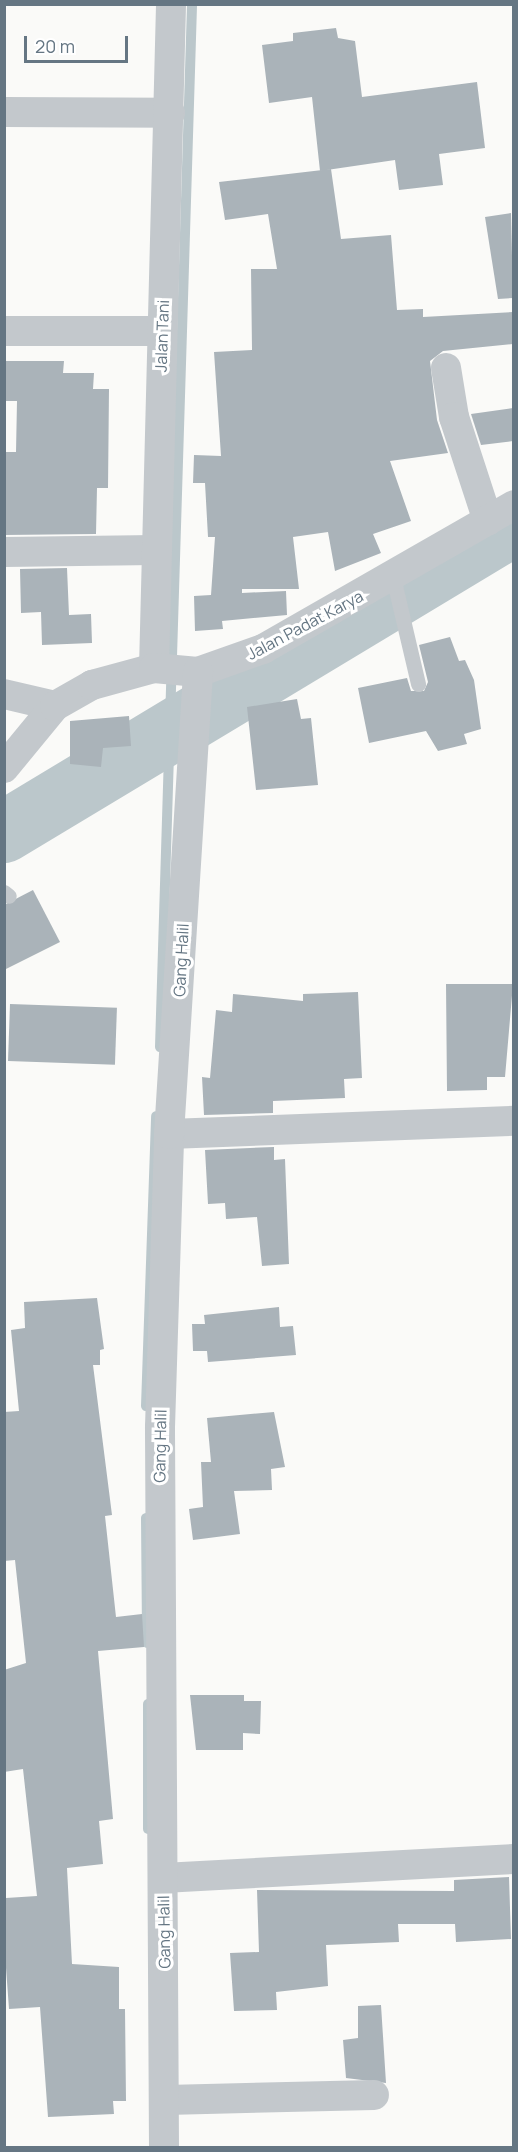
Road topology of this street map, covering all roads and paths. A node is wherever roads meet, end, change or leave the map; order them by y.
1 (171, 4) edge
2 (4, 112) edge
3 (170, 113) junction
4 (4, 331) edge
5 (162, 331) junction
6 (446, 368) dead end
7 (513, 505) edge
8 (488, 521) junction
9 (155, 550) junction
10 (4, 552) edge
11 (395, 584) junction
12 (179, 674) junction
13 (418, 684) dead end
14 (4, 694) edge
15 (55, 706) junction
16 (4, 768) edge
17 (513, 1121) edge
18 (169, 1134) junction
19 (513, 1859) edge
20 (164, 1878) junction
21 (374, 2095) dead end
22 (166, 2100) junction
23 (164, 2148) edge

1 - 3 street, Jalan Tani
2 - 3 street
3 - 5 street, Jalan Tani
4 - 5 street
5 - 9 street, Jalan Tani
6 - 8 street
7 - 8 street, Jalan Padat Karya
8 - 11 street, Jalan Padat Karya
9 - 10 street
9 - 12 street, Jalan Tani
11 - 12 street, Jalan Padat Karya
11 - 13 lane
12 - 15 street, Jalan Padat Karya
12 - 18 street, Gang Halil
14 - 15 street
15 - 16 street, Jalan Padat Karya
17 - 18 street
18 - 20 street, Gang Halil
19 - 20 street
20 - 22 street, Gang Halil
21 - 22 street
22 - 23 street, Gang Halil

